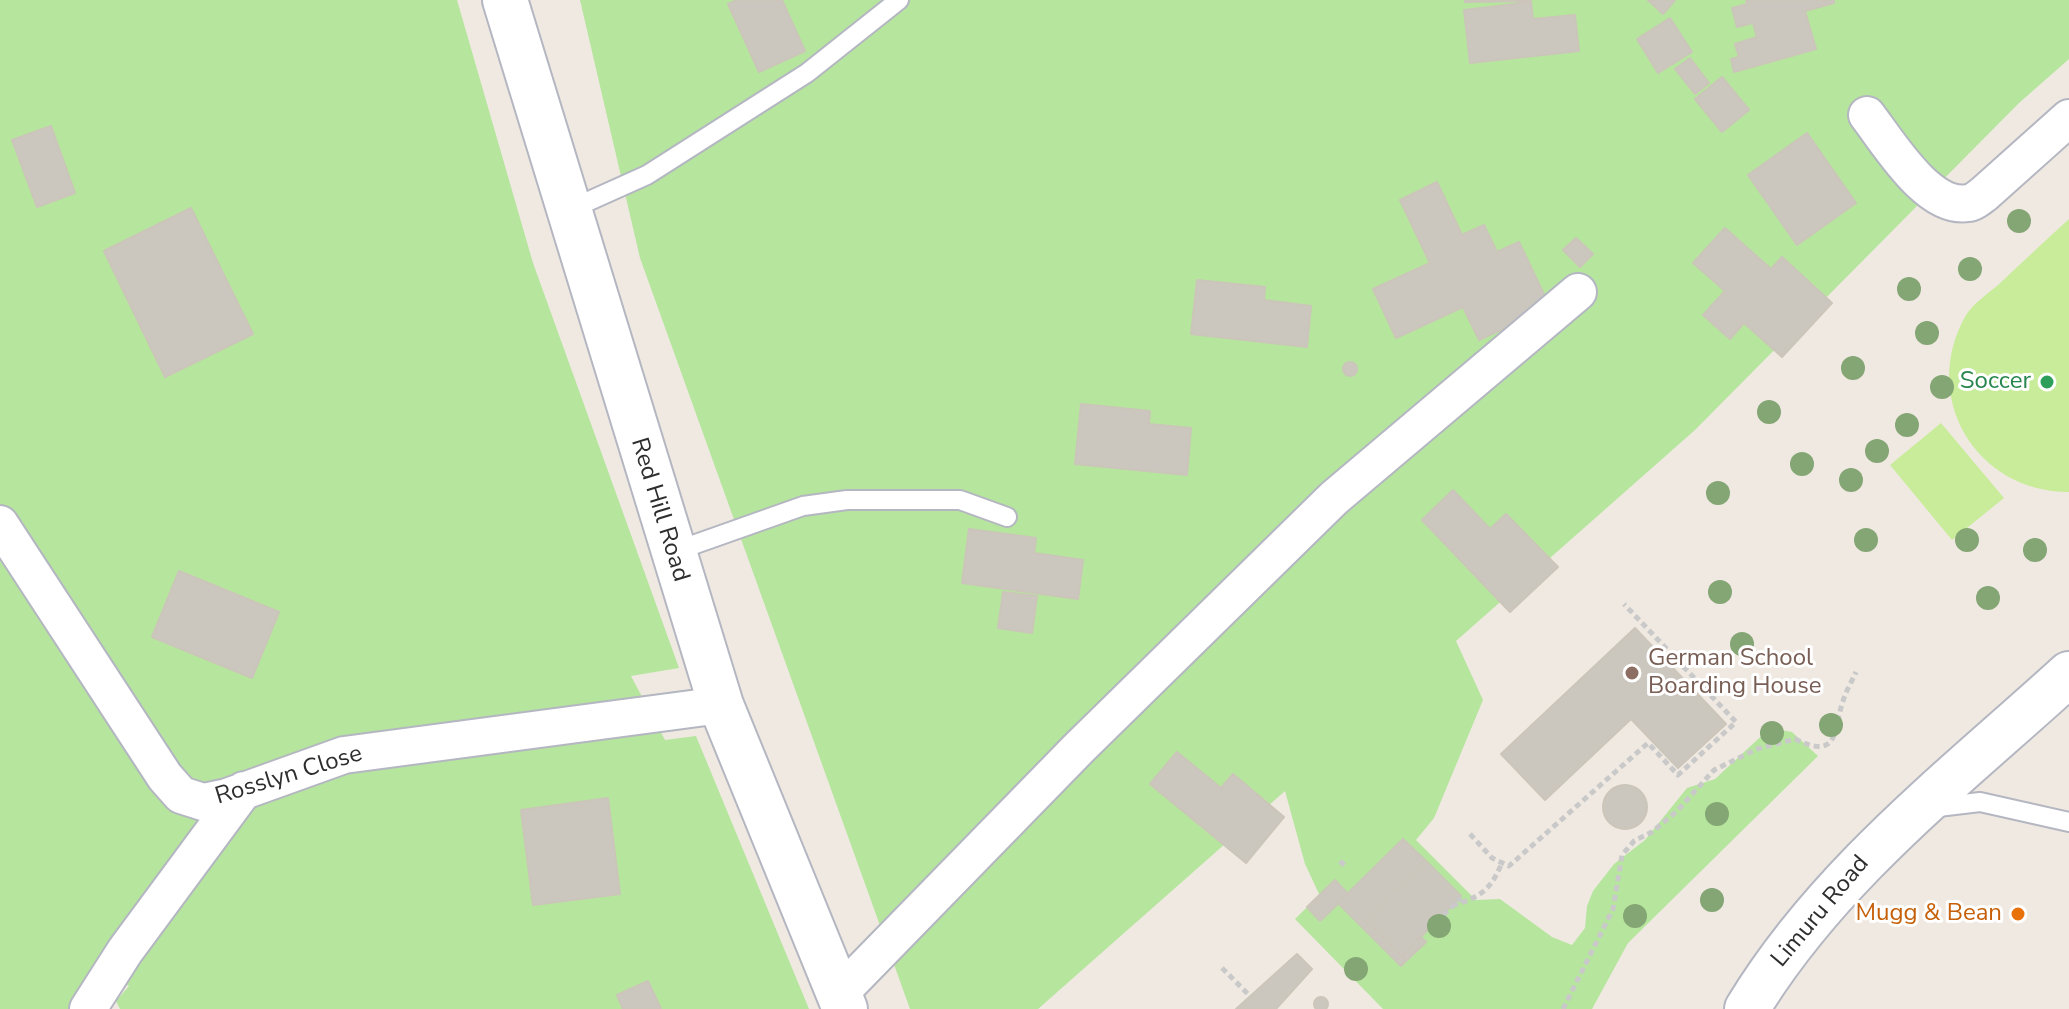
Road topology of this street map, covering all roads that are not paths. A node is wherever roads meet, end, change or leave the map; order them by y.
1 (505, 0) edge
2 (899, 0) edge
3 (1867, 115) dead end
4 (2069, 118) edge
5 (568, 210) junction
6 (1578, 292) dead end
7 (1007, 517) dead end
8 (0, 524) edge
9 (672, 553) junction
10 (2069, 674) edge
11 (721, 705) junction
12 (2069, 716) edge
13 (1976, 759) junction
14 (244, 790) junction
15 (1921, 809) junction
16 (2069, 822) edge
17 (842, 1002) edge
18 (88, 1009) edge
19 (1747, 1009) edge

1 - 5 main road, Red Hill Road
2 - 5 lane
3 - 4 street
5 - 9 main road, Red Hill Road
6 - 17 street
7 - 9 lane
8 - 14 street, Rosslyn Close
9 - 11 main road, Red Hill Road
10 - 13 main road, Limuru Road
11 - 14 street, Rosslyn Close
11 - 17 main road, Red Hill Road
12 - 13 main road, Limuru Road
13 - 15 main road, Limuru Road
14 - 18 street
15 - 16 lane
15 - 19 main road, Limuru Road

